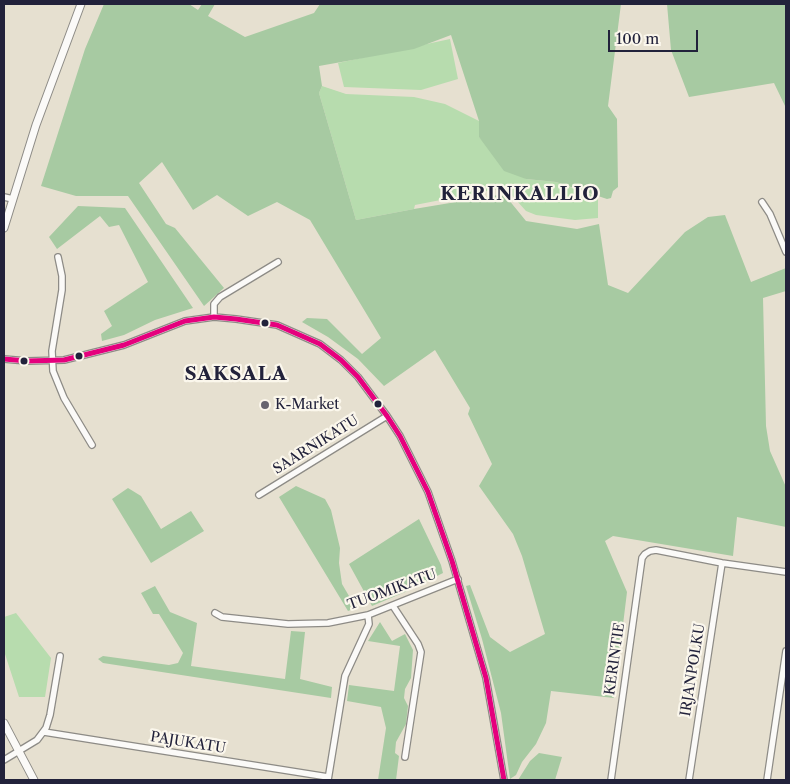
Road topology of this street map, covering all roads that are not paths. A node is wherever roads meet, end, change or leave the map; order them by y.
1 (81, 4) edge
2 (4, 196) edge
3 (13, 199) junction
4 (762, 202) dead end
5 (4, 228) edge
6 (786, 252) edge
7 (58, 257) dead end
8 (278, 262) dead end
9 (214, 317) junction
10 (4, 359) edge
11 (52, 360) junction
12 (387, 416) junction
13 (92, 445) dead end
14 (259, 495) dead end
15 (722, 563) junction
16 (786, 572) edge
17 (458, 579) junction
18 (393, 606) junction
19 (215, 613) dead end
20 (368, 615) junction
21 (786, 652) edge
22 (60, 656) dead end
23 (4, 722) edge
24 (44, 732) junction
25 (18, 751) junction
26 (404, 757) dead end
27 (4, 760) edge
28 (328, 779) edge
29 (34, 780) edge
30 (504, 780) edge
31 (611, 780) edge
32 (689, 780) edge
33 (767, 780) edge

1 - 3 street
2 - 3 street
3 - 5 street
4 - 6 street
7 - 11 street
8 - 9 street
9 - 11 street
9 - 12 street
10 - 11 street
11 - 13 street
12 - 14 street, SAARNIKATU
12 - 17 street
15 - 16 street
15 - 31 street, KERINTIE
15 - 32 street, IRJANPOLKU
17 - 18 street, TUOMIKATU
17 - 30 street
18 - 20 street, TUOMIKATU
18 - 26 street
19 - 20 street, TUOMIKATU
20 - 28 street
21 - 33 street
22 - 24 street
23 - 25 street
24 - 25 street
24 - 28 street, PAJUKATU
25 - 27 street
25 - 29 street

